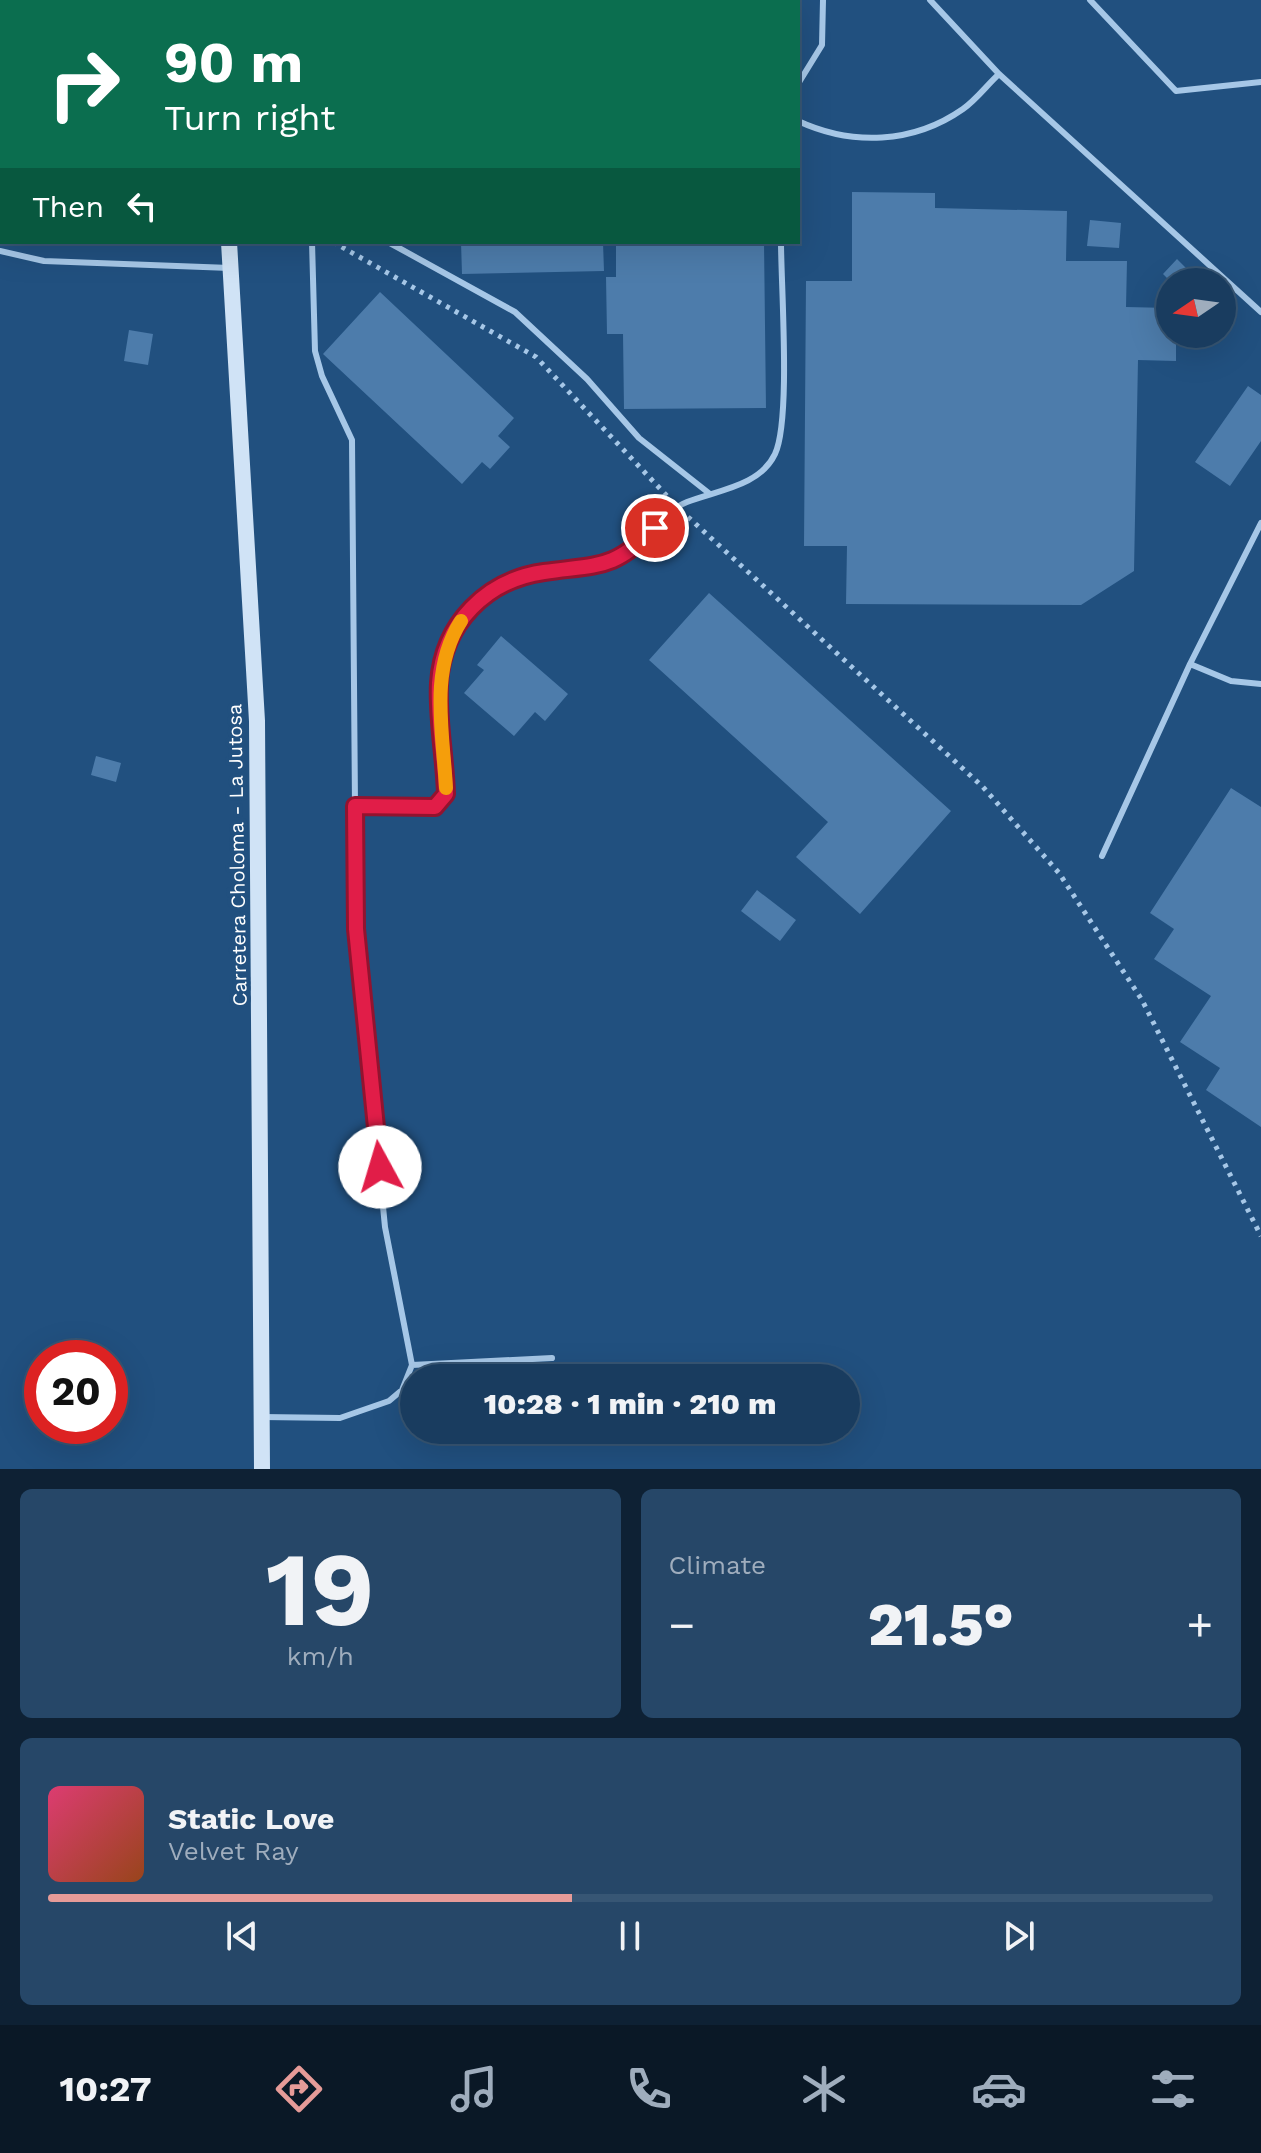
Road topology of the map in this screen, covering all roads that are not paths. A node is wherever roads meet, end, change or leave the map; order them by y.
1 (823, 0) edge
2 (930, 0) edge
3 (1090, 0) edge
4 (999, 74) junction
5 (800, 81) edge
6 (1261, 82) edge
7 (800, 122) edge
8 (229, 244) edge
9 (312, 244) edge
10 (392, 244) edge
11 (781, 244) edge
12 (0, 251) edge
13 (230, 268) junction
14 (1261, 312) edge
15 (710, 494) junction
16 (1261, 523) edge
17 (1190, 664) junction
18 (1261, 684) edge
19 (355, 806) junction
20 (1102, 856) dead end
21 (552, 1358) dead end
22 (412, 1364) edge
23 (432, 1364) edge
24 (400, 1392) edge
25 (260, 1417) junction
26 (262, 1469) edge

1 - 5 lane
2 - 4 lane
3 - 6 lane
4 - 7 lane
4 - 14 lane
8 - 13 street, Carretera Choloma - La Jutosa
9 - 19 lane
10 - 15 lane
11 - 15 lane
12 - 13 lane
13 - 25 street, Carretera Choloma - La Jutosa
15 - 19 lane
16 - 17 lane
17 - 18 lane
17 - 20 lane
19 - 22 lane
21 - 23 lane
24 - 25 lane
25 - 26 street, Carretera Choloma - La Jutosa

